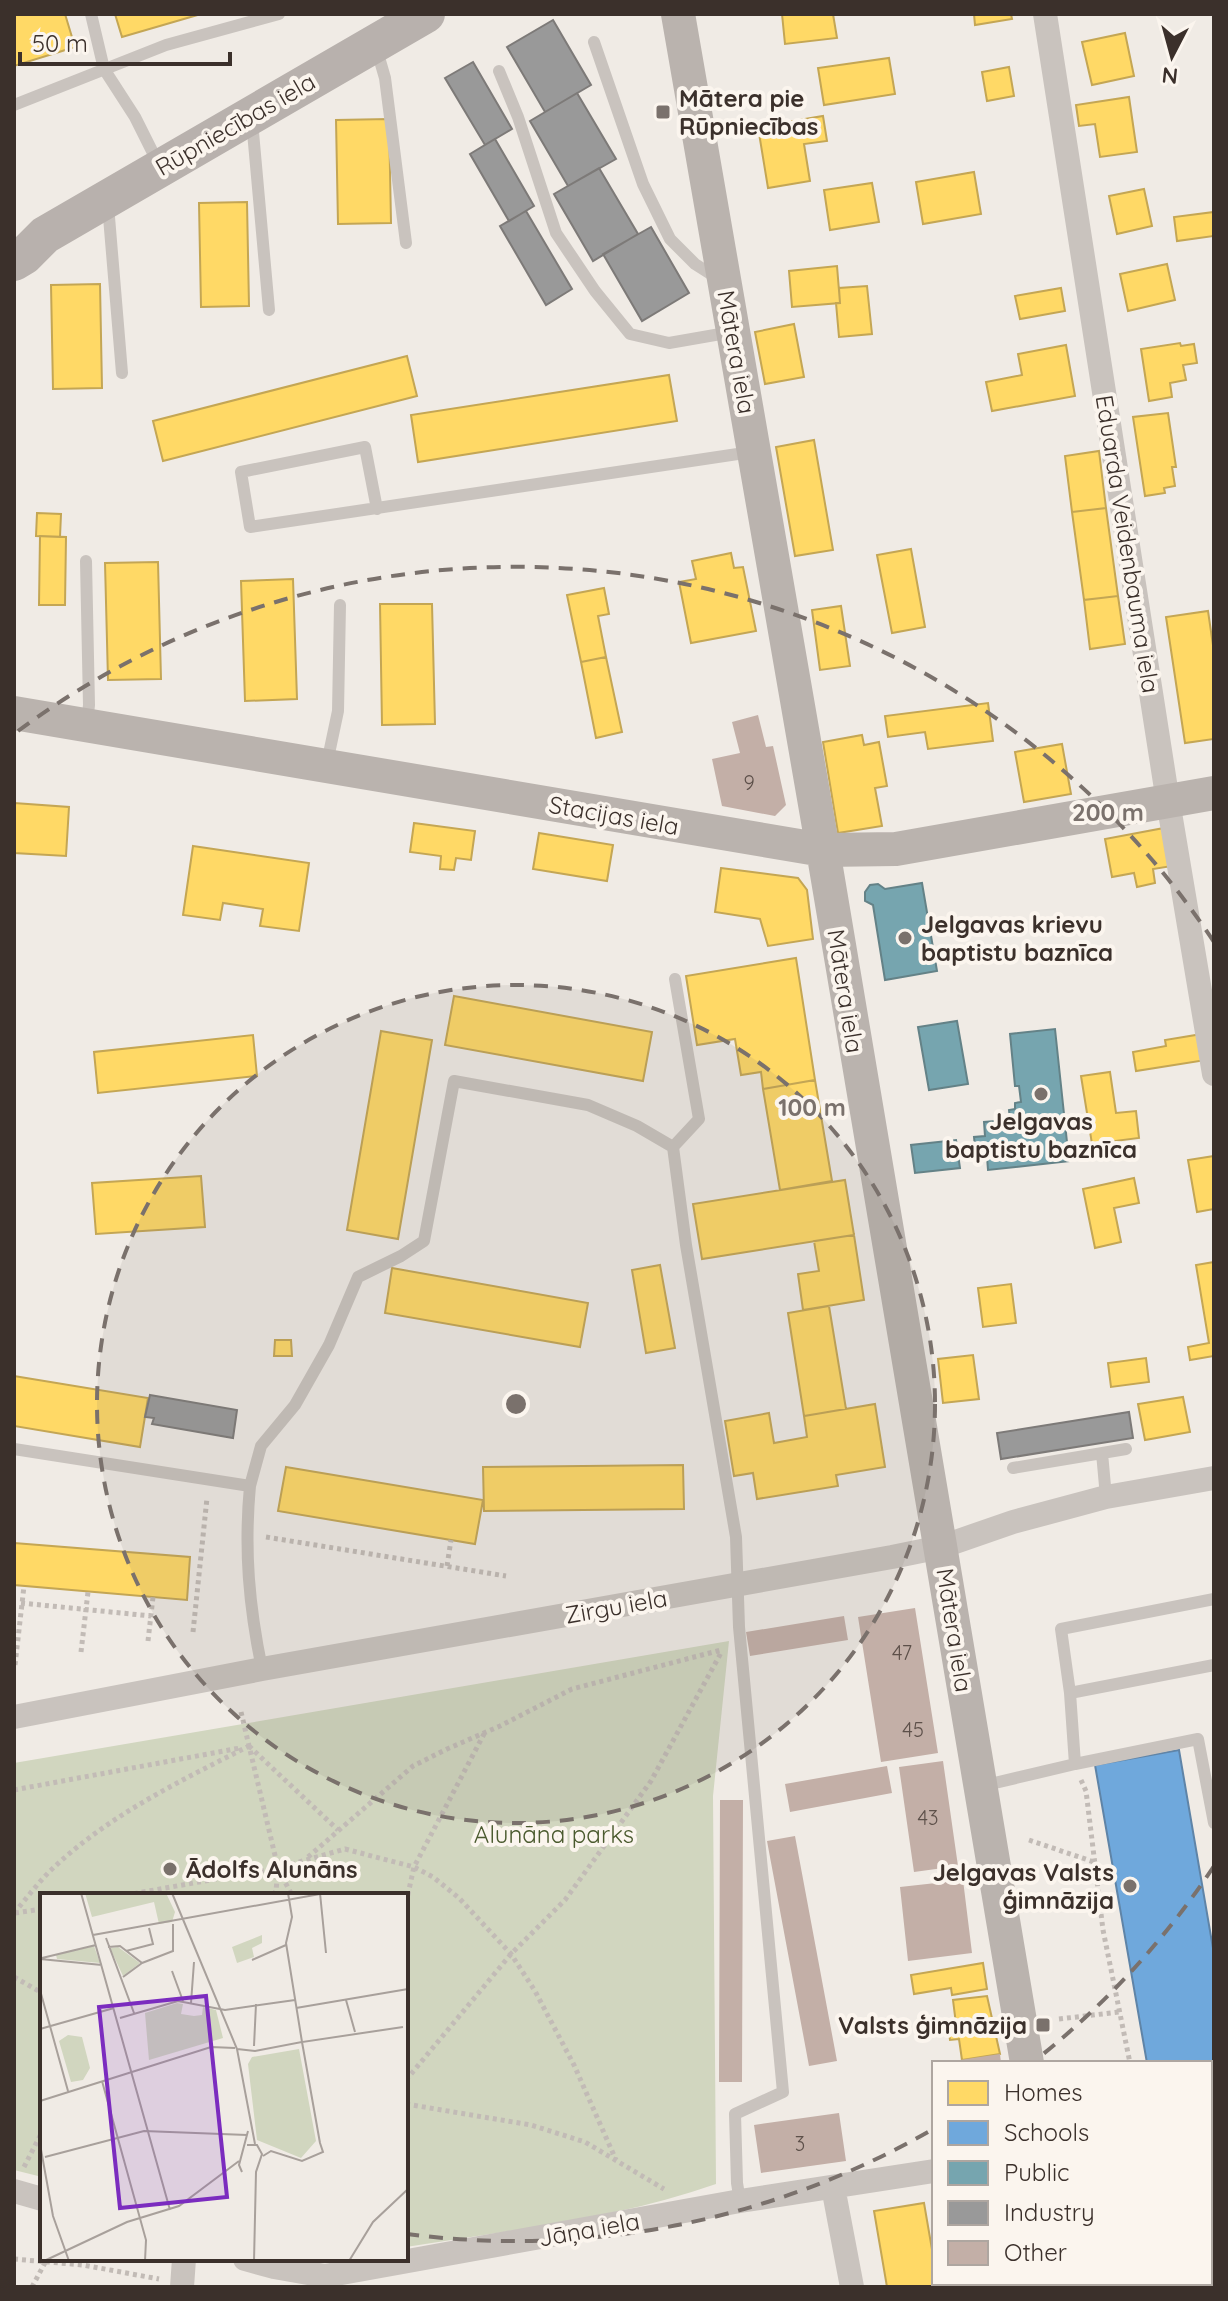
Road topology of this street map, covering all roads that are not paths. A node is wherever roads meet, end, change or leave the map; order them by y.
1 (91, 14) edge
2 (279, 14) edge
3 (426, 14) edge
4 (678, 14) edge
5 (1045, 14) edge
6 (594, 42) dead end
7 (375, 44) junction
8 (104, 69) junction
9 (499, 71) dead end
10 (14, 105) edge
11 (251, 114) junction
12 (160, 166) junction
13 (107, 198) junction
14 (30, 238) edge
15 (406, 243) dead end
16 (14, 262) edge
17 (725, 284) junction
18 (269, 310) dead end
19 (733, 332) junction
20 (122, 373) dead end
21 (754, 452) junction
22 (377, 509) junction
23 (86, 561) dead end
24 (340, 605) dead end
25 (14, 713) edge
26 (86, 725) junction
27 (326, 766) junction
28 (1214, 793) edge
29 (1168, 800) junction
30 (823, 850) junction
31 (675, 979) dead end
32 (1214, 1074) edge
33 (673, 1147) junction
34 (14, 1449) edge
35 (1126, 1449) dead end
36 (1102, 1453) junction
37 (1013, 1468) dead end
38 (1214, 1478) edge
39 (250, 1486) junction
40 (1106, 1497) junction
41 (941, 1547) junction
42 (735, 1584) junction
43 (1214, 1599) edge
44 (1214, 1665) edge
45 (262, 1669) junction
46 (1070, 1693) junction
47 (14, 1717) edge
48 (1075, 1764) junction
49 (979, 1787) junction
50 (1214, 1823) edge
51 (1027, 2061) edge
52 (932, 2171) edge
53 (17, 2183) edge
54 (833, 2187) junction
55 (40, 2198) edge
56 (740, 2201) junction
57 (248, 2261) edge
58 (273, 2277) edge
59 (852, 2287) edge

1 - 8 lane
2 - 8 lane
3 - 7 main road, Rūpniecības iela
4 - 17 street, Mātera iela
5 - 29 street, Eduarda Veidenbauma iela
6 - 17 lane
7 - 11 main road, Rūpniecības iela
7 - 15 lane
8 - 10 lane
8 - 12 lane
9 - 19 lane
11 - 12 main road, Rūpniecības iela
11 - 18 lane
12 - 13 main road, Rūpniecības iela
13 - 14 main road, Rūpniecības iela
13 - 20 lane
14 - 16 main road, Rūpniecības iela
17 - 19 street, Mātera iela
19 - 21 street, Mātera iela
21 - 22 lane
21 - 30 street, Mātera iela
22 - 22 lane
23 - 26 lane
24 - 27 lane
25 - 26 street, Stacijas iela
26 - 27 street, Stacijas iela
27 - 30 street, Stacijas iela
28 - 29 street, Stacijas iela
29 - 30 street, Stacijas iela
29 - 32 street, Eduarda Veidenbauma iela
30 - 41 street, Mātera iela
31 - 33 lane
33 - 39 lane
33 - 42 lane
34 - 39 lane
35 - 36 lane
36 - 37 lane
36 - 40 lane
38 - 40 street, Zirgu iela
39 - 45 lane
40 - 41 street, Zirgu iela
41 - 42 street, Zirgu iela
41 - 49 street, Mātera iela
42 - 45 street, Zirgu iela
42 - 56 lane
43 - 46 lane
44 - 46 lane
45 - 47 street, Zirgu iela
46 - 48 lane
48 - 49 lane
48 - 50 lane
49 - 51 street, Mātera iela
52 - 54 street, Jāņa iela
53 - 55 street
54 - 56 street, Jāņa iela
54 - 59 street
56 - 58 street, Jāņa iela
57 - 58 street, Jāņa iela

